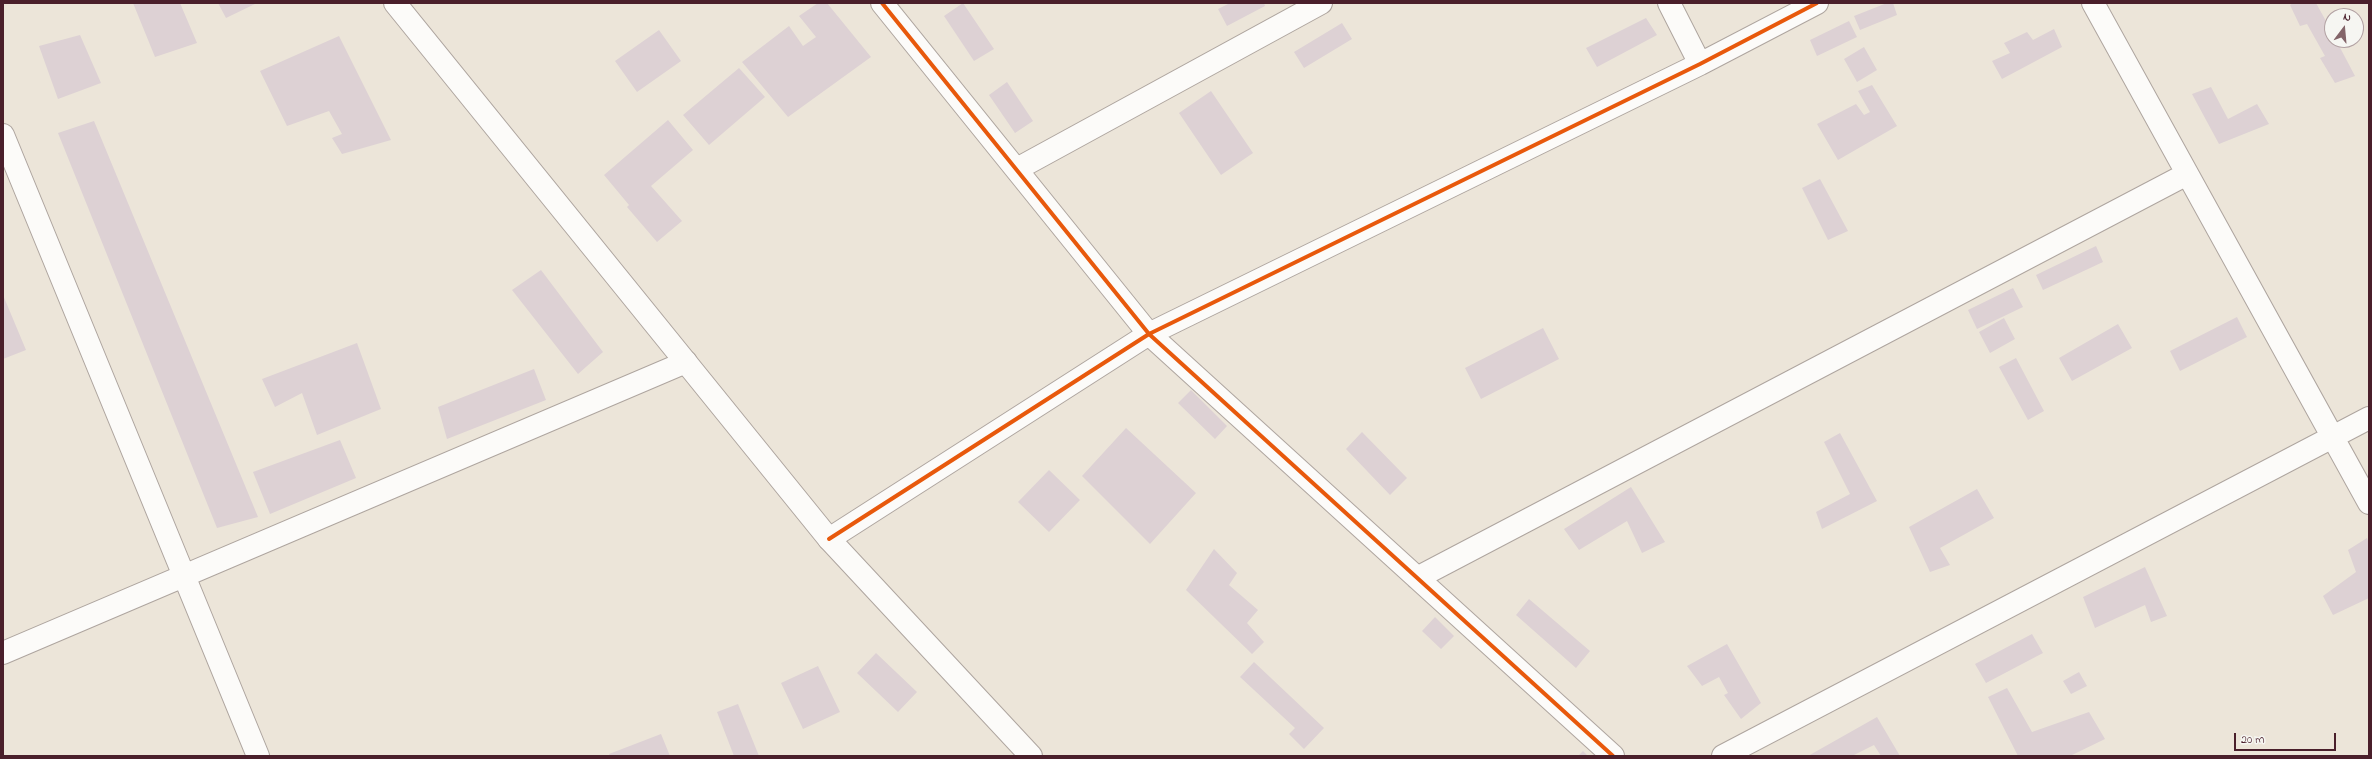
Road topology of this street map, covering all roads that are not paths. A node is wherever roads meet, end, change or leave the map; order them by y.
1 (395, 3) edge
2 (882, 3) edge
3 (1322, 3) edge
4 (1669, 3) edge
5 (1817, 3) edge
6 (2093, 3) edge
7 (1700, 64) junction
8 (3, 135) edge
9 (1016, 169) junction
10 (2188, 174) junction
11 (1149, 334) junction
12 (686, 362) junction
13 (2369, 418) edge
14 (2333, 436) junction
15 (2369, 503) edge
16 (828, 539) junction
17 (184, 576) junction
18 (1418, 578) junction
19 (3, 653) edge
20 (258, 756) edge
21 (1031, 756) edge
22 (1613, 756) edge
23 (1723, 756) edge

1 - 12 street
2 - 9 street
3 - 9 street
4 - 7 street
5 - 7 street
6 - 10 street
7 - 11 street
8 - 17 street
9 - 11 street
10 - 14 street
10 - 18 street
11 - 16 street
11 - 18 street
12 - 16 street
12 - 17 street
13 - 14 street
14 - 15 street
14 - 23 street
16 - 21 street
17 - 19 street
17 - 20 street
18 - 22 street

